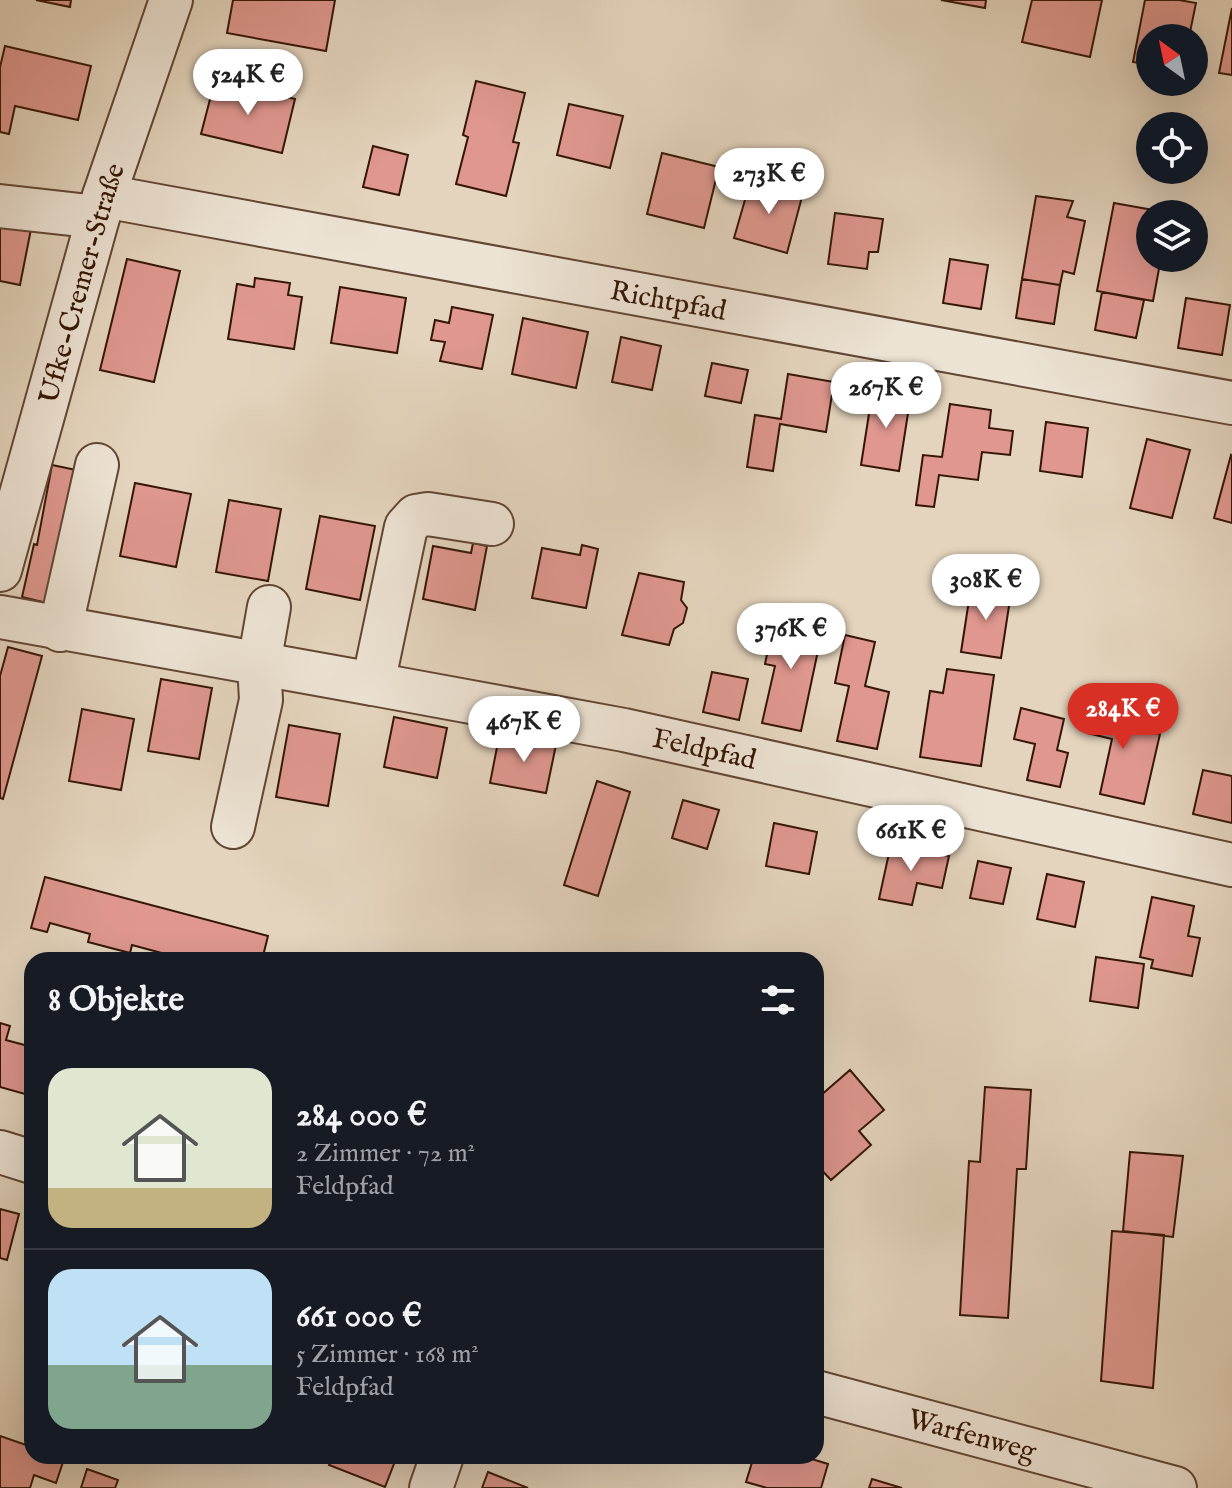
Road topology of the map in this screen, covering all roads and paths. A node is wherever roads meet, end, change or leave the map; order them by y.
1 (171, 0) edge
2 (0, 206) edge
3 (101, 206) junction
4 (1232, 403) edge
5 (97, 465) dead end
6 (492, 524) dead end
7 (2, 557) edge
8 (269, 607) dead end
9 (0, 617) edge
10 (60, 630) junction
11 (259, 664) junction
12 (373, 684) junction
13 (233, 827) dead end
14 (1232, 865) edge
15 (0, 1152) edge
16 (24, 1160) edge
17 (824, 1394) edge
18 (439, 1464) edge
19 (431, 1488) edge
20 (1175, 1488) edge

1 - 3 street, Ufke-Cremer-Straße
2 - 3 street, Richtpfad
3 - 4 street, Richtpfad
3 - 7 street, Ufke-Cremer-Straße
5 - 10 street
6 - 12 street
8 - 11 street
9 - 10 street
10 - 11 street
11 - 12 street
11 - 13 street
12 - 14 street, Feldpfad
15 - 16 street
17 - 20 street, Warfenweg
18 - 19 street

